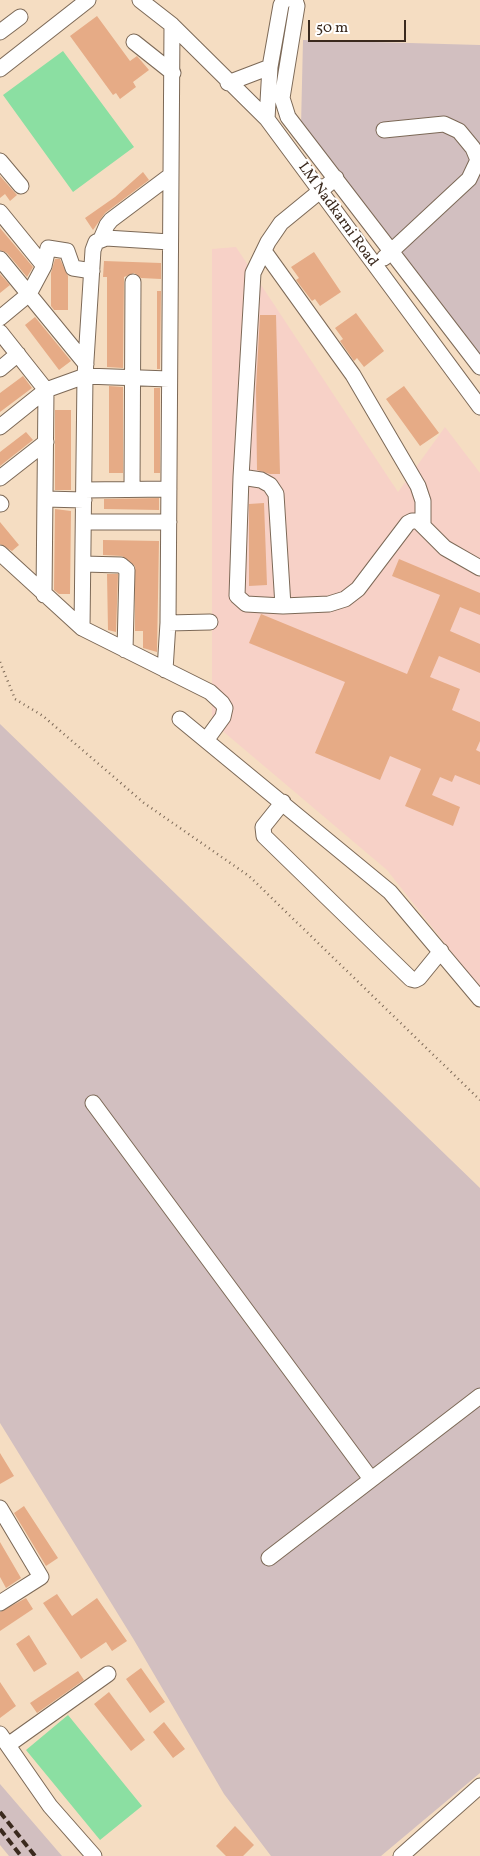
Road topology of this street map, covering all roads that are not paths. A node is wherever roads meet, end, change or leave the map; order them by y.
1 (88, 0) edge
2 (140, 0) edge
3 (284, 0) edge
4 (295, 0) edge
5 (20, 17) dead end
6 (172, 25) junction
7 (0, 32) edge
8 (134, 42) dead end
9 (270, 67) junction
10 (0, 69) edge
11 (173, 73) junction
12 (228, 83) junction
13 (284, 108) junction
14 (267, 119) junction
15 (384, 130) dead end
16 (0, 161) edge
17 (171, 175) junction
18 (336, 178) junction
19 (20, 186) dead end
20 (321, 191) junction
21 (0, 212) edge
22 (101, 238) junction
23 (170, 242) junction
24 (264, 251) junction
25 (391, 252) junction
26 (0, 259) edge
27 (375, 265) junction
28 (44, 266) junction
29 (92, 271) junction
30 (134, 282) dead end
31 (29, 294) junction
32 (0, 318) edge
33 (0, 332) edge
34 (18, 354) junction
35 (480, 367) edge
36 (0, 369) edge
37 (85, 370) junction
38 (133, 378) junction
39 (169, 379) junction
40 (46, 390) junction
41 (480, 408) edge
42 (0, 427) edge
43 (46, 442) junction
44 (241, 477) junction
45 (0, 478) edge
46 (132, 489) junction
47 (169, 489) junction
48 (84, 495) junction
49 (45, 499) junction
50 (84, 522) junction
51 (168, 522) junction
52 (423, 526) junction
53 (0, 553) edge
54 (83, 564) junction
55 (480, 568) edge
56 (44, 595) junction
57 (283, 606) junction
58 (168, 622) junction
59 (210, 622) dead end
60 (82, 628) junction
61 (125, 650) junction
62 (166, 670) junction
63 (180, 719) dead end
64 (207, 739) junction
65 (283, 802) junction
66 (441, 951) junction
67 (480, 1000) edge
68 (93, 1103) dead end
69 (480, 1396) edge
70 (370, 1479) junction
71 (0, 1508) edge
72 (269, 1558) dead end
73 (0, 1603) edge
74 (108, 1674) dead end
75 (4, 1739) edge
76 (480, 1786) edge
77 (94, 1856) edge
78 (401, 1856) edge

1 - 10 street
2 - 6 street, LM Nadkarni Road
3 - 9 street
4 - 13 street
5 - 7 street
6 - 11 street
6 - 12 street, LM Nadkarni Road
8 - 11 street
9 - 12 street
9 - 14 street
11 - 17 street
12 - 14 street, LM Nadkarni Road
13 - 14 street
13 - 18 street, LM Nadkarni Road
14 - 20 street, LM Nadkarni Road
15 - 25 street
16 - 19 street
17 - 22 street
17 - 23 street
18 - 20 street
18 - 25 street, LM Nadkarni Road
20 - 24 street
20 - 27 street, LM Nadkarni Road
21 - 28 street
22 - 23 street
22 - 29 street
23 - 39 street
24 - 44 street
24 - 52 street
25 - 27 street
25 - 35 street, LM Nadkarni Road
26 - 31 street
27 - 41 street, LM Nadkarni Road
28 - 29 street
28 - 31 street
29 - 37 street
30 - 38 street
31 - 32 street
31 - 37 street
33 - 34 street
34 - 36 street
34 - 40 street
37 - 38 street
37 - 40 street
37 - 48 street
38 - 39 street
38 - 46 street
39 - 47 street
40 - 42 street
40 - 43 street
43 - 45 street
43 - 49 street
44 - 57 street
44 - 57 street
46 - 47 street
46 - 48 street
47 - 51 street
48 - 49 street
48 - 50 street
49 - 56 street
50 - 51 street
50 - 54 street
51 - 58 street
52 - 55 street
52 - 57 street
53 - 56 street
54 - 60 street
54 - 61 street
56 - 60 street
58 - 59 street
58 - 62 street
60 - 61 street
61 - 62 street
62 - 64 street
63 - 64 street
64 - 65 street
65 - 66 street
65 - 66 street
66 - 67 street
68 - 70 street
69 - 70 street
70 - 72 street
71 - 73 street
74 - 75 street
75 - 77 street
76 - 78 street

